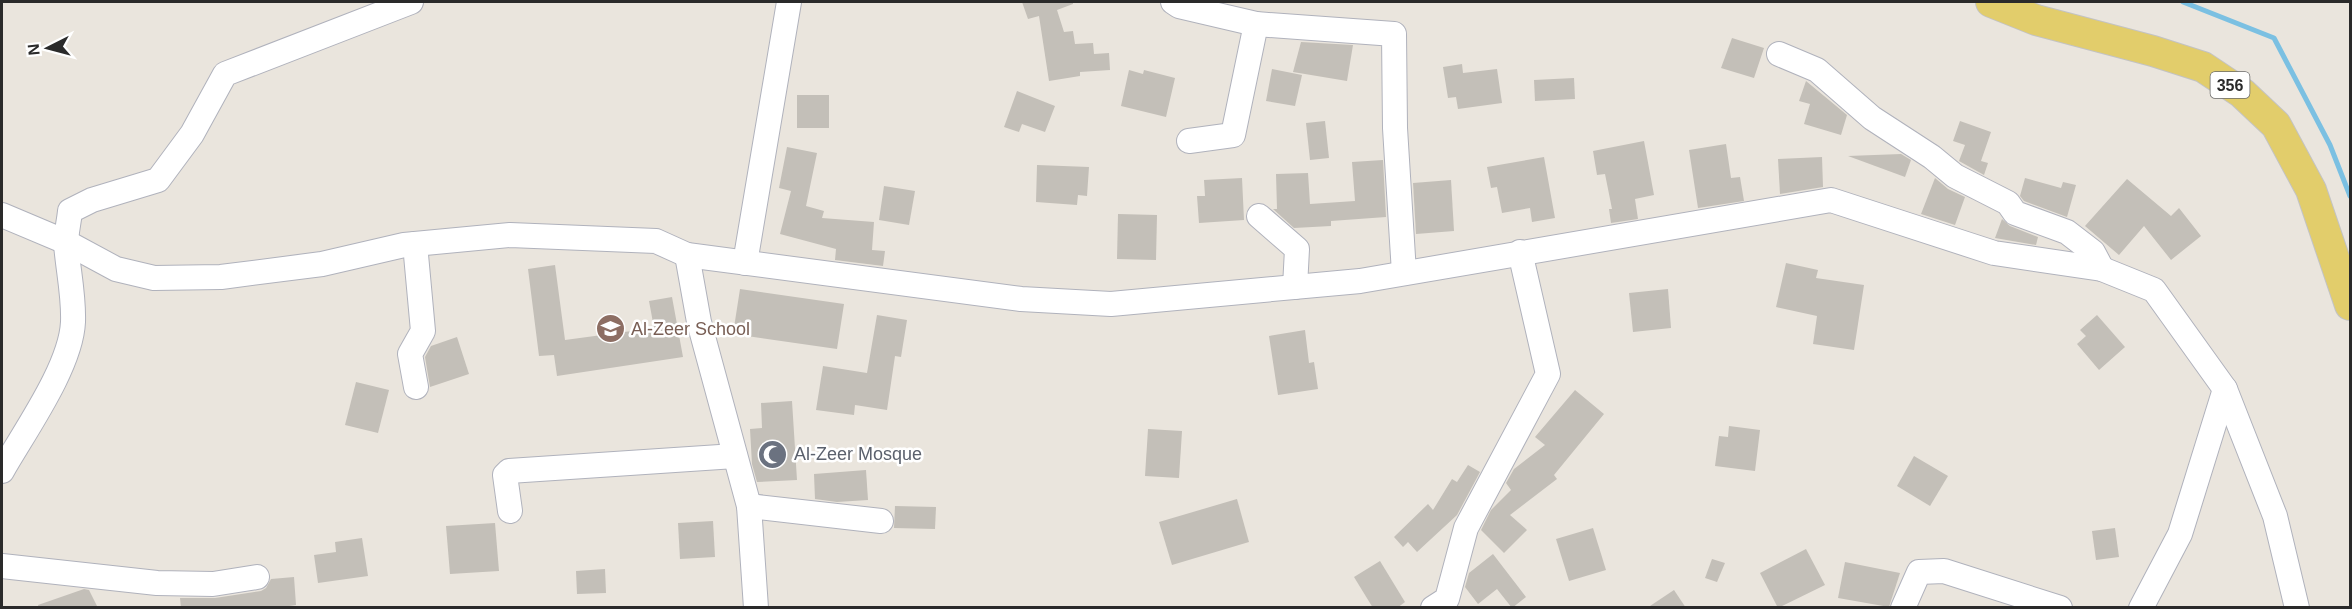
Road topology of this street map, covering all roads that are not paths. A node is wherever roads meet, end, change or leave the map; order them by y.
1 (411, 2) edge
2 (789, 2) edge
3 (1173, 2) edge
4 (1991, 2) edge
5 (1256, 24) junction
6 (1779, 54) dead end
7 (1189, 141) dead end
8 (2, 215) edge
9 (1258, 216) dead end
10 (66, 242) junction
11 (415, 244) junction
12 (1520, 252) junction
13 (687, 255) junction
14 (745, 263) junction
15 (2102, 269) junction
16 (1404, 273) junction
17 (1295, 287) junction
18 (2350, 304) edge
19 (416, 387) dead end
20 (2225, 389) junction
21 (735, 456) junction
22 (2, 471) edge
23 (749, 506) junction
24 (510, 511) dead end
25 (881, 521) dead end
26 (2, 566) edge
27 (257, 577) dead end
28 (1446, 605) edge
29 (756, 608) edge
30 (1903, 608) edge
31 (2060, 608) edge
32 (2141, 608) edge
33 (2297, 608) edge

1 - 10 street
2 - 14 street
3 - 5 street
4 - 18 main road, 356
5 - 7 street
5 - 16 street
6 - 15 street
8 - 10 street
9 - 17 street
10 - 11 street
10 - 22 street
11 - 13 street
11 - 19 street
12 - 15 street
12 - 16 street
12 - 28 street
13 - 14 street
13 - 21 street
14 - 17 street
15 - 20 street
16 - 17 street
20 - 32 street
20 - 33 street
21 - 23 street
21 - 24 street
23 - 25 street
23 - 29 street
26 - 27 street
30 - 31 street

